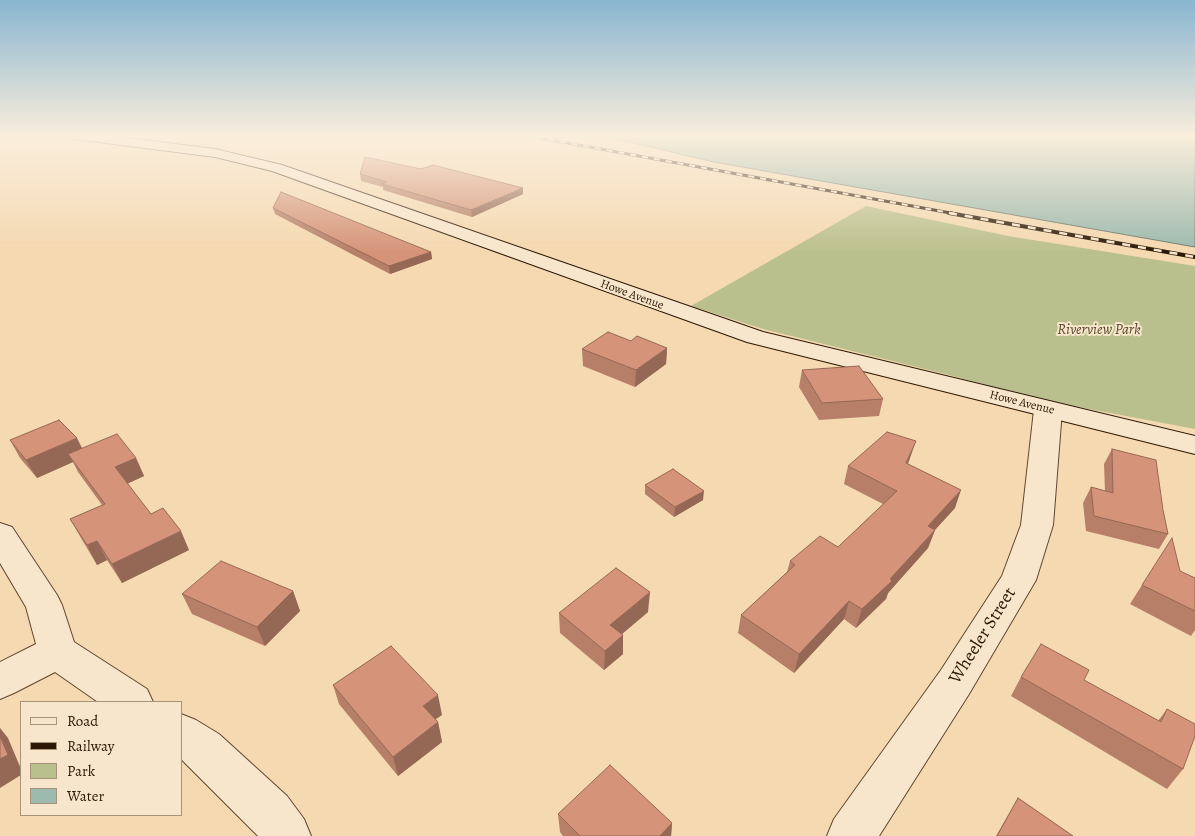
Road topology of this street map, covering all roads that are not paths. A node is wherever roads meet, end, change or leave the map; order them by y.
1 (294, 174) edge
2 (1048, 410) junction
3 (1195, 445) edge
4 (0, 535) edge
5 (58, 652) junction
6 (0, 681) edge
7 (130, 701) edge
8 (182, 735) edge
9 (287, 836) edge
10 (851, 836) edge

1 - 2 main road, Howe Avenue
2 - 3 main road, Howe Avenue
2 - 10 main road, Wheeler Street
4 - 5 main road
5 - 6 main road
5 - 7 main road
8 - 9 main road

